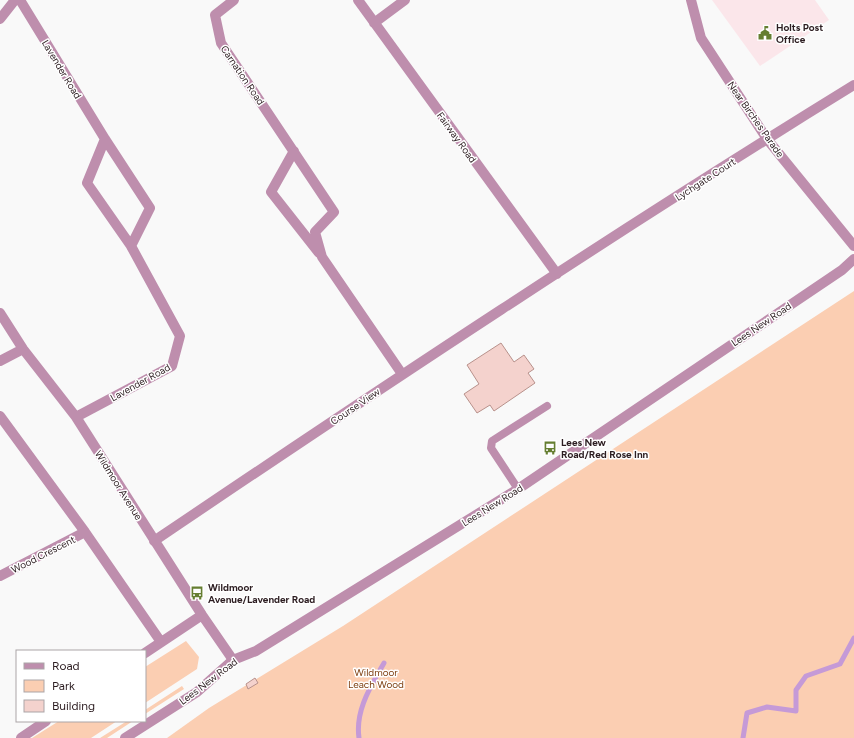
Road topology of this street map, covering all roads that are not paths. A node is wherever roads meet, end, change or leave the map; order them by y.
1 (15, 0) edge
2 (20, 0) edge
3 (234, 0) edge
4 (358, 0) edge
5 (405, 0) edge
6 (691, 0) edge
7 (0, 19) edge
8 (374, 23) junction
9 (854, 85) edge
10 (105, 139) junction
11 (767, 139) junction
12 (294, 151) junction
13 (131, 246) junction
14 (854, 246) edge
15 (322, 257) junction
16 (854, 259) edge
17 (557, 274) junction
18 (0, 313) edge
19 (22, 349) junction
20 (0, 361) edge
21 (402, 374) junction
22 (547, 406) dead end
23 (0, 416) edge
24 (76, 417) junction
25 (518, 489) junction
26 (85, 532) junction
27 (154, 541) junction
28 (0, 576) edge
29 (202, 615) junction
30 (161, 642) junction
31 (146, 652) edge
32 (233, 660) junction
33 (45, 722) edge
34 (21, 738) edge
35 (125, 738) edge

1 - 7 street
2 - 10 street, Lavender Road
3 - 12 street, Carnation Road
4 - 8 street, Fairway Road
5 - 8 street
6 - 11 street, Near Birches Parade
8 - 17 street, Fairway Road
9 - 11 street, Lychgate Court
10 - 13 street, Lavender Road
10 - 13 street, Lavender Road
11 - 14 street, Near Birches Parade
11 - 17 street, Lychgate Court
12 - 15 street, Carnation Road
12 - 15 street, Carnation Road
13 - 24 street, Lavender Road
15 - 21 street, Carnation Road
16 - 25 street, Lees New Road
17 - 21 street, Course View
18 - 19 street, Wildmoor Avenue
19 - 20 street
19 - 24 street, Wildmoor Avenue
21 - 27 street, Course View
22 - 25 lane
23 - 26 street
24 - 27 street, Wildmoor Avenue
25 - 32 street, Lees New Road
26 - 28 street, Wood Crescent
26 - 30 street
27 - 29 street, Wildmoor Avenue
29 - 30 street
29 - 32 street, Wildmoor Avenue
30 - 31 street
32 - 35 street, Lees New Road
33 - 34 street

